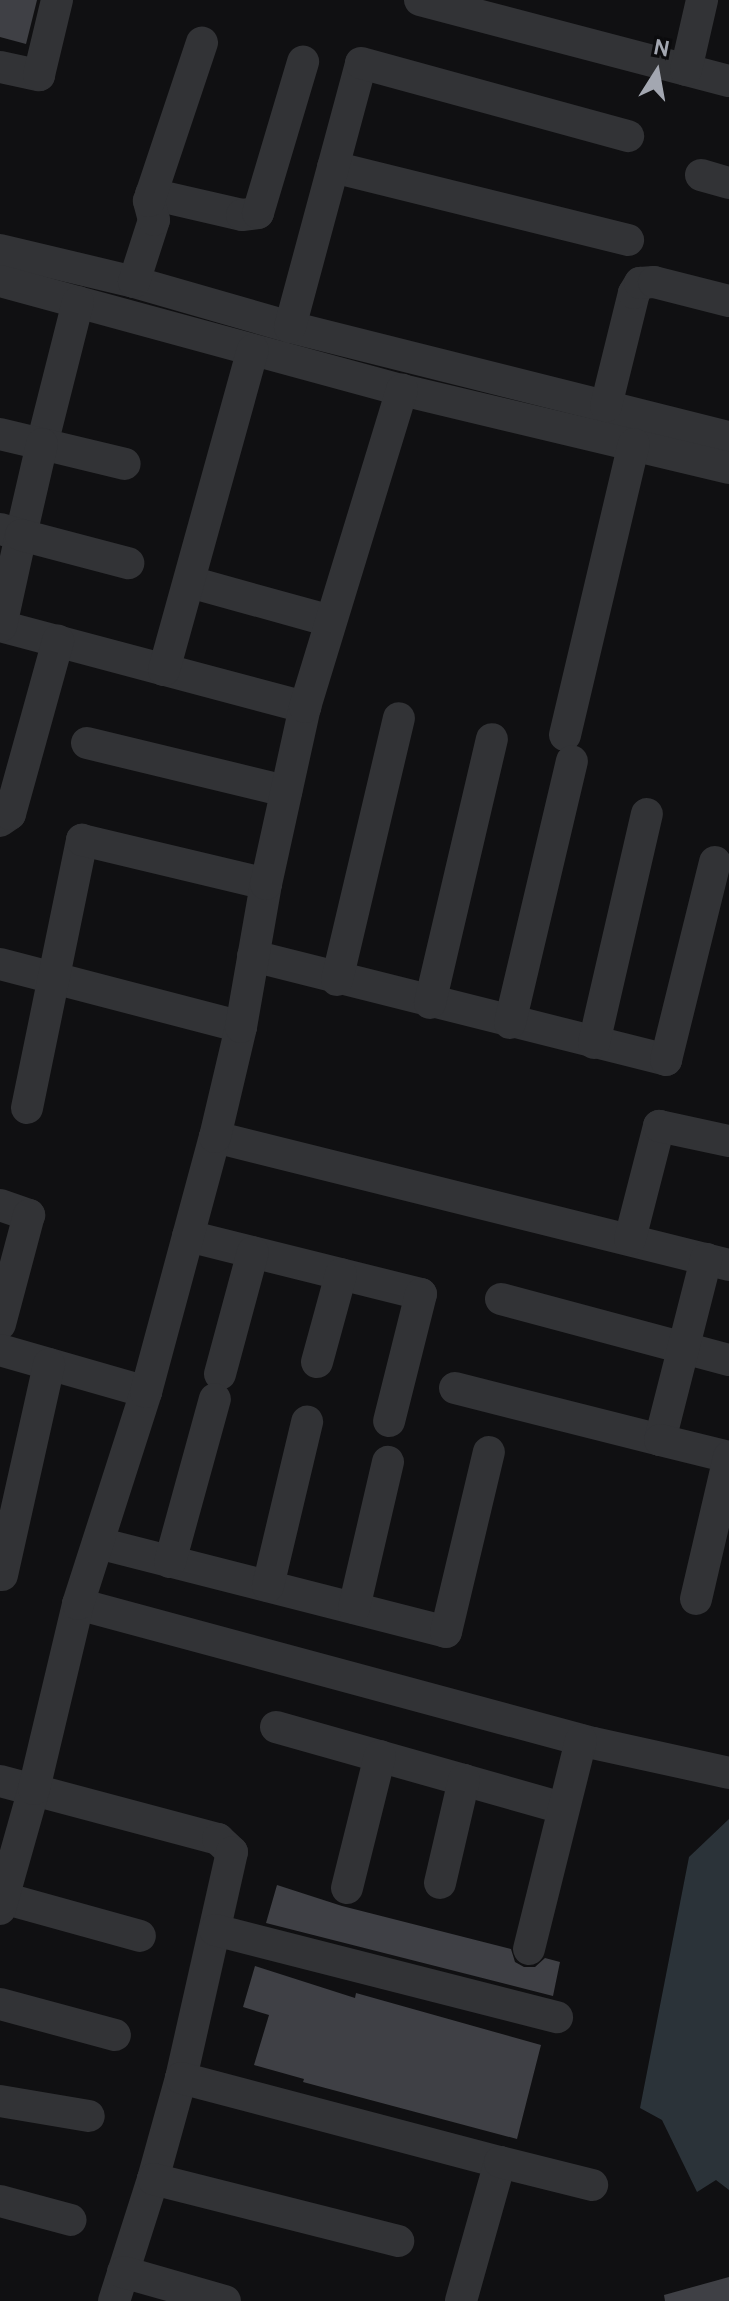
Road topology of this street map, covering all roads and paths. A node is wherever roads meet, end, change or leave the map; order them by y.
1 (57, 0) edge
2 (420, 0) edge
3 (702, 0) edge
4 (515, 13) edge
5 (202, 43) dead end
6 (303, 62) dead end
7 (0, 67) edge
8 (686, 70) junction
9 (729, 81) edge
10 (628, 136) dead end
11 (333, 167) junction
12 (151, 194) junction
13 (628, 240) dead end
14 (0, 250) edge
15 (0, 281) edge
16 (134, 282) junction
17 (729, 301) edge
18 (78, 302) junction
19 (290, 327) junction
20 (253, 350) junction
21 (402, 390) junction
22 (606, 406) junction
23 (0, 434) edge
24 (729, 437) edge
25 (42, 444) junction
26 (634, 444) junction
27 (125, 464) dead end
28 (729, 468) edge
29 (10, 532) edge
30 (128, 563) dead end
31 (190, 582) junction
32 (331, 621) junction
33 (1, 626) edge
34 (58, 641) junction
35 (164, 670) junction
36 (305, 707) junction
37 (399, 718) dead end
38 (492, 739) dead end
39 (87, 743) dead end
40 (286, 791) junction
41 (647, 814) dead end
42 (0, 821) edge
43 (715, 862) dead end
44 (266, 884) junction
45 (253, 956) junction
46 (0, 964) edge
47 (53, 978) junction
48 (337, 980) junction
49 (430, 1003) junction
50 (510, 1023) junction
51 (241, 1027) junction
52 (594, 1043) junction
53 (27, 1108) dead end
54 (215, 1137) junction
55 (729, 1141) edge
56 (0, 1205) edge
57 (188, 1236) junction
58 (630, 1239) junction
59 (253, 1252) junction
60 (718, 1262) edge
61 (341, 1274) junction
62 (501, 1299) dead end
63 (0, 1324) edge
64 (684, 1349) junction
65 (0, 1350) edge
66 (729, 1360) edge
67 (317, 1362) dead end
68 (49, 1364) junction
69 (455, 1388) dead end
70 (146, 1392) junction
71 (389, 1421) dead end
72 (307, 1422) dead end
73 (660, 1440) junction
74 (489, 1452) dead end
75 (729, 1457) edge
76 (388, 1462) dead end
77 (98, 1543) junction
78 (170, 1562) junction
79 (2, 1575) dead end
80 (268, 1586) junction
81 (696, 1599) dead end
82 (78, 1604) junction
83 (354, 1608) junction
84 (276, 1727) dead end
85 (581, 1740) junction
86 (380, 1756) junction
87 (729, 1773) edge
88 (464, 1780) junction
89 (0, 1781) edge
90 (34, 1789) junction
91 (563, 1808) junction
92 (440, 1883) dead end
93 (347, 1888) dead end
94 (2, 1903) edge
95 (215, 1930) junction
96 (140, 1936) dead end
97 (529, 1949) dead end
98 (0, 2004) edge
99 (557, 2017) dead end
100 (115, 2035) dead end
101 (181, 2078) junction
102 (0, 2101) edge
103 (89, 2116) dead end
104 (500, 2162) junction
105 (153, 2179) junction
106 (592, 2185) dead end
107 (0, 2201) edge
108 (71, 2220) dead end
109 (398, 2241) dead end
110 (118, 2286) edge
111 (225, 2301) edge
112 (461, 2301) edge

1 - 7 street
2 - 4 street
3 - 8 street
4 - 8 street
5 - 12 street
6 - 12 street
8 - 9 street
10 - 11 street
11 - 13 street
11 - 19 street
12 - 16 street
14 - 16 street
15 - 18 street
16 - 19 street
17 - 22 street
18 - 20 street
18 - 25 street
19 - 22 street
20 - 21 street
20 - 31 street
21 - 26 street
21 - 32 street
22 - 24 street
23 - 25 street
25 - 27 street
25 - 29 street
26 - 28 street
26 - 50 street
29 - 30 street
29 - 33 street
31 - 32 street
31 - 35 street
32 - 36 street
33 - 34 street
34 - 35 street
34 - 42 street
35 - 36 street
36 - 40 street
37 - 48 street
38 - 49 street
39 - 40 street
40 - 44 street
41 - 52 street
43 - 52 street
44 - 45 street
44 - 47 street
45 - 48 street
45 - 51 street
46 - 47 street
47 - 51 street
47 - 53 street
48 - 49 street
49 - 50 street
50 - 52 street
51 - 54 street
54 - 57 street
54 - 58 street
55 - 58 street
56 - 63 street
57 - 59 street
57 - 70 street
58 - 60 street
59 - 61 street
59 - 78 street
60 - 64 street
61 - 67 street
61 - 71 street
62 - 64 street
64 - 66 street
64 - 73 street
65 - 68 street
68 - 70 street
68 - 79 street
69 - 73 street
70 - 77 street
72 - 80 street
73 - 75 street
74 - 83 street
75 - 81 street
76 - 83 street
77 - 78 street
77 - 82 street
78 - 80 street
80 - 83 street
82 - 85 street
82 - 90 street
84 - 86 street
85 - 87 street
85 - 91 street
86 - 88 street
86 - 93 street
88 - 91 street
88 - 92 street
89 - 90 street
90 - 94 street
90 - 95 street
91 - 97 street
94 - 96 street
95 - 99 street
95 - 101 street
98 - 100 street
101 - 104 street
101 - 105 street
102 - 103 street
104 - 106 street
104 - 112 street
105 - 109 street
105 - 110 street
107 - 108 street
110 - 111 street

